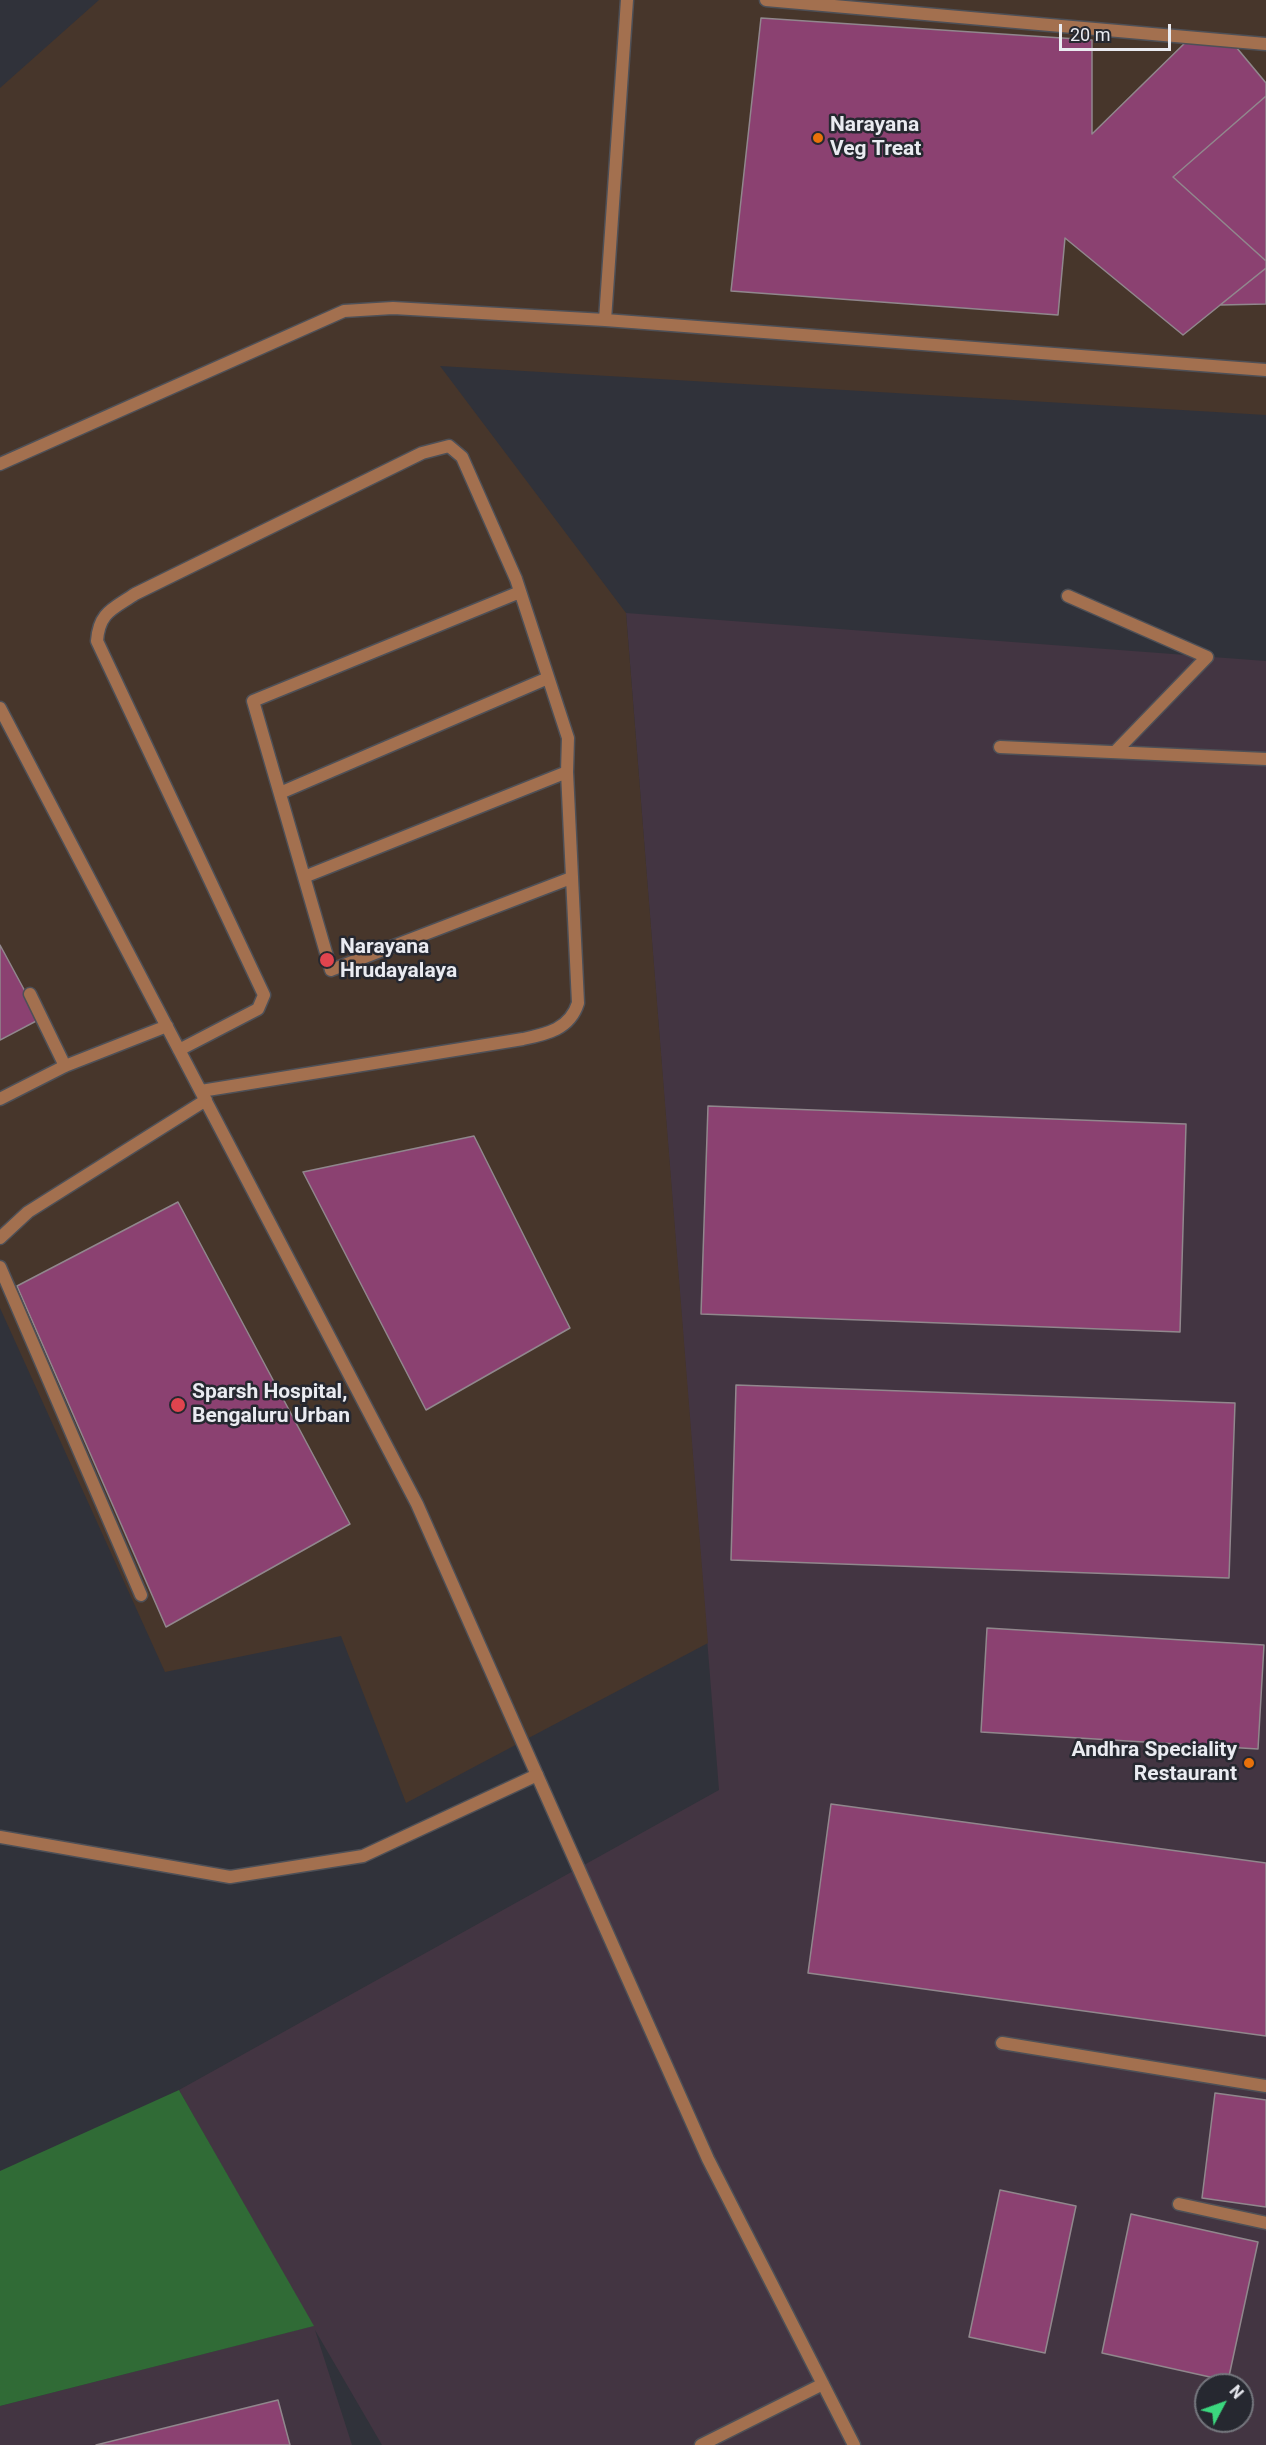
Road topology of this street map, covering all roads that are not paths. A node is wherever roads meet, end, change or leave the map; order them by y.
1 (627, 0) edge
2 (766, 0) edge
3 (1266, 44) edge
4 (605, 320) junction
5 (1266, 370) edge
6 (0, 464) edge
7 (520, 592) junction
8 (1068, 596) dead end
9 (548, 678) junction
10 (0, 708) edge
11 (1000, 747) dead end
12 (1115, 752) junction
13 (1266, 759) edge
14 (567, 772) junction
15 (280, 793) junction
16 (304, 877) junction
17 (571, 878) junction
18 (30, 994) dead end
19 (167, 1026) junction
20 (179, 1050) junction
21 (65, 1066) junction
22 (203, 1095) junction
23 (0, 1099) edge
24 (0, 1238) edge
25 (0, 1267) edge
26 (141, 1595) dead end
27 (537, 1775) junction
28 (0, 1837) edge
29 (1002, 2043) dead end
30 (1266, 2086) edge
31 (1179, 2204) dead end
32 (1266, 2223) edge
33 (823, 2384) junction
34 (702, 2445) edge
35 (854, 2445) edge

1 - 4 street
2 - 3 street
4 - 5 street
4 - 6 street
7 - 9 street
7 - 15 street
7 - 20 street
8 - 12 street
9 - 14 street
9 - 15 street
10 - 19 street
11 - 12 street
12 - 13 street
14 - 16 street
14 - 17 street
15 - 16 street
16 - 17 street
17 - 22 street
18 - 21 street
19 - 20 street
19 - 21 street
20 - 22 street
21 - 23 street
22 - 24 street
22 - 27 street
25 - 26 street
27 - 28 street
27 - 33 street
29 - 30 street
31 - 32 street
33 - 34 street
33 - 35 street

